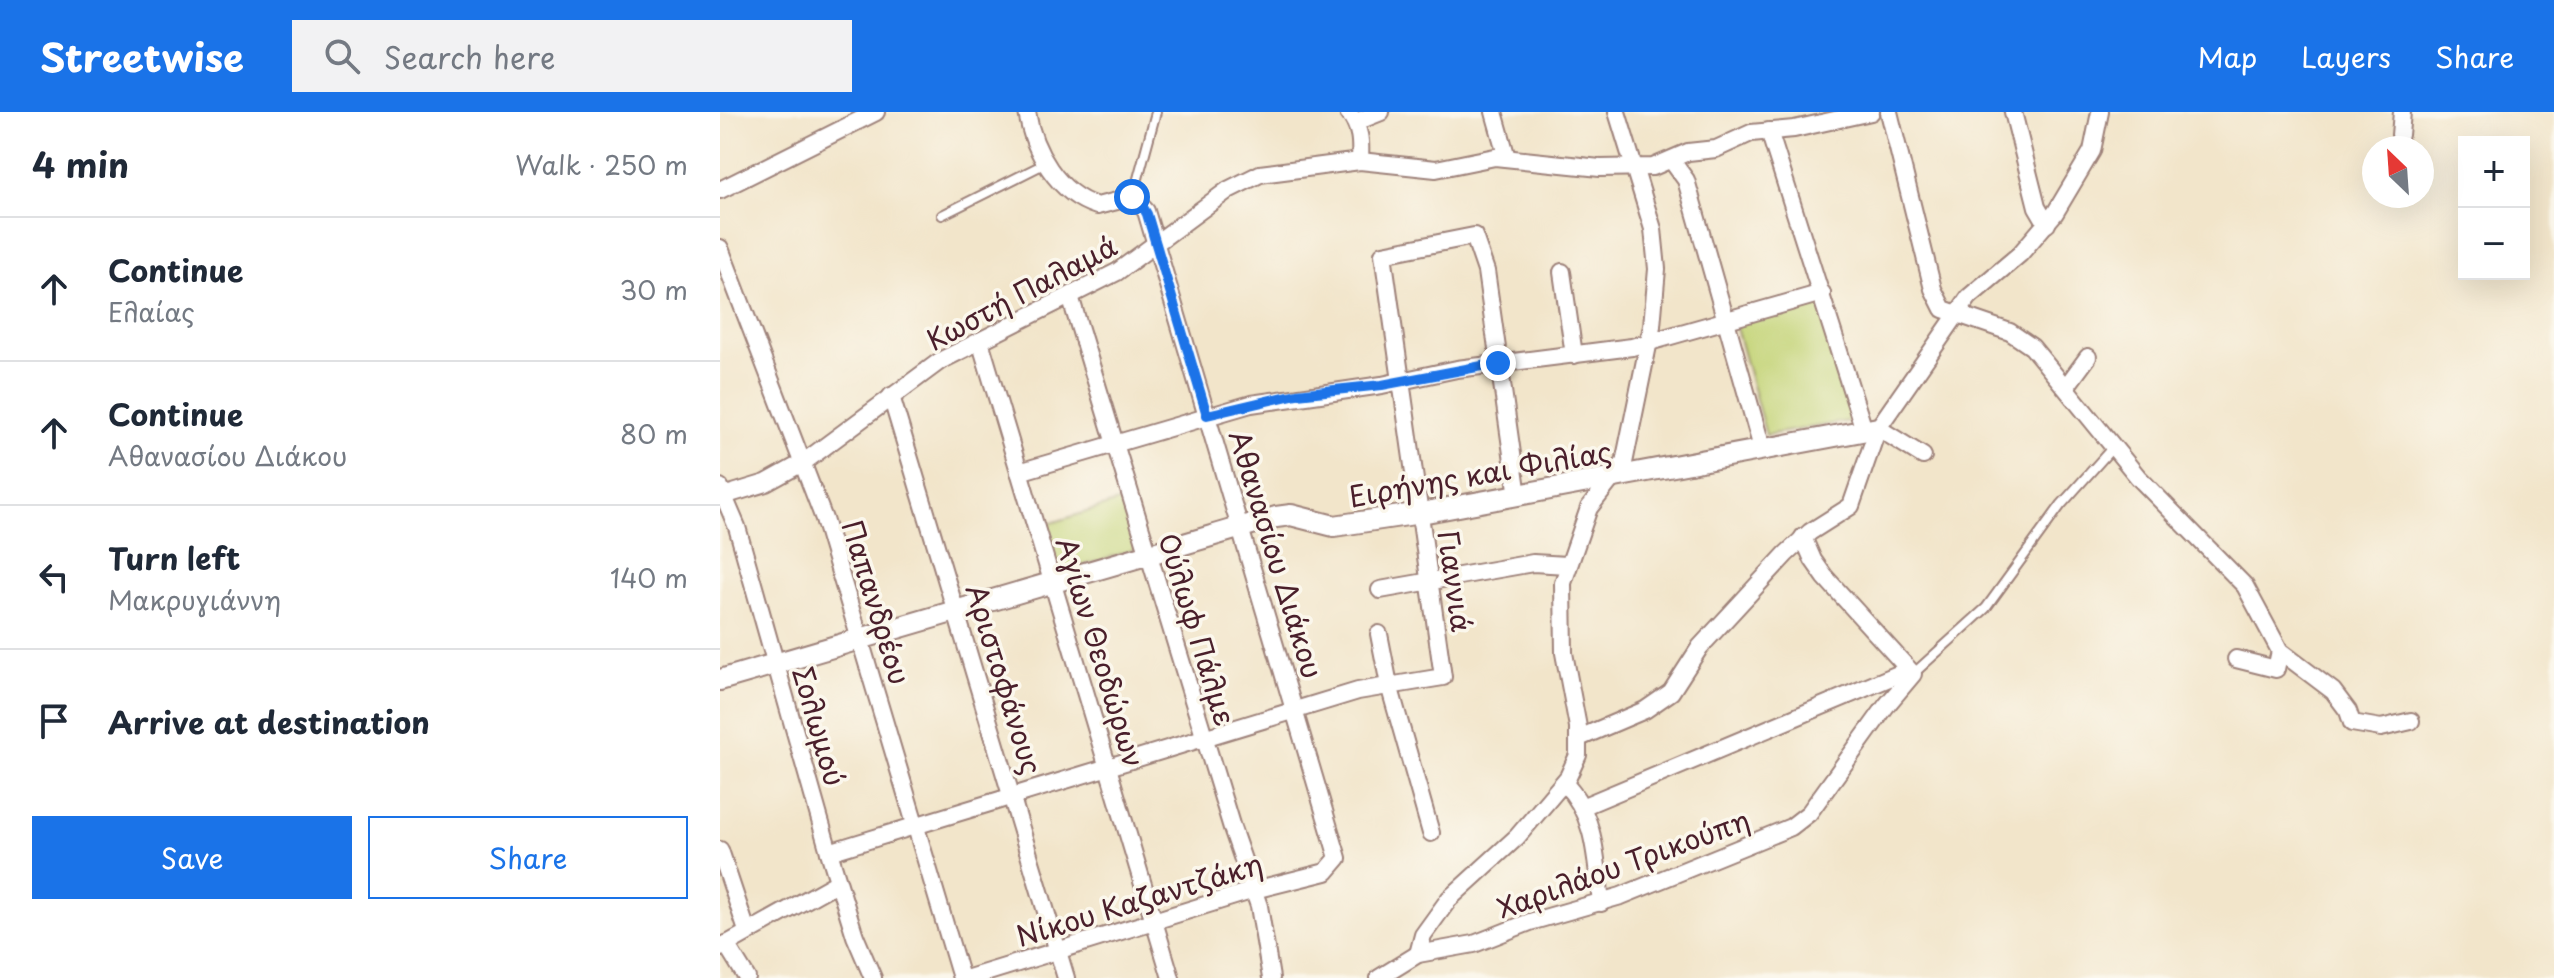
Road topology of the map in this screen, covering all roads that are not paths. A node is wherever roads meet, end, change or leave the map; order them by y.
1 (876, 112) edge
2 (1027, 112) edge
3 (1156, 112) edge
4 (1381, 112) edge
5 (1494, 112) edge
6 (1617, 112) edge
7 (1871, 112) edge
8 (1889, 112) edge
9 (2013, 112) edge
10 (2100, 112) edge
11 (2402, 112) edge
12 (1352, 117) edge
13 (1769, 131) junction
14 (2400, 135) dead end
15 (1507, 158) junction
16 (1360, 161) junction
17 (1672, 161) junction
18 (1046, 163) junction
19 (1632, 169) junction
20 (720, 190) edge
21 (1133, 197) junction
22 (942, 215) dead end
23 (2047, 224) junction
24 (1156, 246) junction
25 (720, 248) edge
26 (1562, 272) dead end
27 (1822, 293) junction
28 (1070, 296) junction
29 (1955, 315) junction
30 (1727, 321) junction
31 (980, 341) junction
32 (1649, 343) junction
33 (1574, 355) junction
34 (2088, 357) dead end
35 (1498, 363) junction
36 (1400, 380) junction
37 (2066, 387) junction
38 (891, 396) junction
39 (1207, 415) junction
40 (1871, 429) junction
41 (1114, 442) junction
42 (2113, 447) junction
43 (1762, 448) junction
44 (1923, 456) dead end
45 (804, 462) junction
46 (1019, 472) junction
47 (1613, 480) junction
48 (721, 494) edge
49 (1518, 496) junction
50 (1421, 513) junction
51 (1241, 527) junction
52 (1803, 537) junction
53 (1148, 555) junction
54 (1567, 565) junction
55 (1430, 582) junction
56 (1054, 584) junction
57 (1380, 590) dead end
58 (957, 613) junction
59 (1379, 634) dead end
60 (863, 640) junction
61 (2280, 651) junction
62 (2236, 659) dead end
63 (776, 665) junction
64 (1910, 672) junction
65 (720, 680) edge
66 (1389, 685) junction
67 (1297, 711) junction
68 (2411, 721) dead end
69 (1579, 738) junction
70 (1205, 739) junction
71 (1109, 768) junction
72 (1564, 783) junction
73 (1013, 798) junction
74 (1584, 806) junction
75 (917, 826) junction
76 (1431, 833) dead end
77 (720, 850) edge
78 (829, 852) junction
79 (1326, 872) joint
80 (838, 882) junction
81 (1254, 890) junction
82 (1601, 903) junction
83 (1153, 922) junction
84 (747, 931) junction
85 (723, 946) edge
86 (1057, 950) junction
87 (1418, 954) junction
88 (1388, 975) edge
89 (747, 978) edge
90 (873, 978) edge
91 (961, 978) edge
92 (969, 978) edge
93 (1066, 978) edge
94 (1171, 978) edge
95 (1271, 978) edge

1 - 20 street
2 - 18 street
3 - 21 lane
4 - 12 street
5 - 15 street
6 - 19 street
7 - 13 street, Κωστή Παλαμά
8 - 29 street
9 - 23 street
10 - 23 street
11 - 14 street
12 - 16 street
13 - 17 street, Κωστή Παλαμά
13 - 27 street
15 - 16 street, Κωστή Παλαμά
15 - 19 street, Κωστή Παλαμά
16 - 24 street, Κωστή Παλαμά
17 - 19 street, Κωστή Παλαμά
17 - 30 street
18 - 21 street
18 - 22 lane
19 - 32 street
21 - 24 street, Αθανασίου Διάκου
23 - 29 street
24 - 28 street, Κωστή Παλαμά
24 - 39 street, Αθανασίου Διάκου
25 - 45 street, Παπανδρέου
26 - 33 street
27 - 30 street
27 - 40 street
28 - 31 street, Κωστή Παλαμά
28 - 41 street, Ούλωφ Πάλμε
29 - 37 street
29 - 40 street
30 - 32 street
30 - 43 street
31 - 38 street, Κωστή Παλαμά
31 - 46 street, Αγίων Θεοδώρων
32 - 33 street
32 - 47 street
33 - 35 street
34 - 37 street
35 - 36 street
35 - 36 street, Γιαννιά
35 - 49 street
36 - 39 street
36 - 50 street, Γιαννιά
37 - 42 street
38 - 45 street, Κωστή Παλαμά
38 - 58 street, Αριστοφάνους
39 - 41 street
39 - 51 street, Αθανασίου Διάκου
40 - 43 street, Ειρήνης και Φιλίας
40 - 44 street
40 - 52 street
41 - 46 street
41 - 53 street, Ούλωφ Πάλμε
42 - 61 street
42 - 64 lane
43 - 47 street, Ειρήνης και Φιλίας
45 - 48 street, Κωστή Παλαμά
45 - 60 street, Παπανδρέου
46 - 56 street, Αγίων Θεοδώρων
47 - 49 street, Ειρήνης και Φιλίας
47 - 54 street
48 - 63 street, Σολωμού
49 - 50 street, Ειρήνης και Φιλίας
50 - 51 street, Ειρήνης και Φιλίας
50 - 55 street, Γιαννιά
51 - 53 street, Ειρήνης και Φιλίας
51 - 67 street, Αθανασίου Διάκου
52 - 64 street
52 - 69 street
53 - 56 street, Ειρήνης και Φιλίας
53 - 70 street, Ούλωφ Πάλμε
54 - 55 street
54 - 69 street
55 - 57 street
55 - 66 street, Γιαννιά
56 - 58 street, Ειρήνης και Φιλίας
56 - 71 street, Αγίων Θεοδώρων
58 - 60 street, Ειρήνης και Φιλίας
58 - 73 street, Αριστοφάνους
59 - 66 street
60 - 63 street, Ειρήνης και Φιλίας
60 - 75 street, Παπανδρέου
61 - 62 street
61 - 68 street
63 - 65 street, Ειρήνης και Φιλίας
63 - 78 street, Σολωμού
64 - 74 street
64 - 82 street, Χαριλάου Τρικούπη
66 - 67 street
66 - 76 street
67 - 70 street
67 - 79 street, Αθανασίου Διάκου
69 - 72 street
70 - 71 street
70 - 81 street, Ούλωφ Πάλμε
71 - 73 street
71 - 83 street, Αγίων Θεοδώρων
72 - 74 street
72 - 87 street
73 - 75 street
73 - 86 street, Αριστοφάνους
74 - 82 street
75 - 78 street
75 - 91 street, Παπανδρέου
77 - 84 street
78 - 80 street, Σολωμού
79 - 81 street, Νίκου Καζαντζάκη
80 - 84 street
80 - 90 street, Σολωμού
81 - 83 street, Νίκου Καζαντζάκη
81 - 95 street, Ούλωφ Πάλμε
82 - 87 street, Χαριλάου Τρικούπη
83 - 86 street, Νίκου Καζαντζάκη
83 - 94 street, Αγίων Θεοδώρων
84 - 85 street
85 - 89 street
86 - 92 street, Νίκου Καζαντζάκη
86 - 93 street, Αριστοφάνους
87 - 88 street, Χαριλάου Τρικούπη

